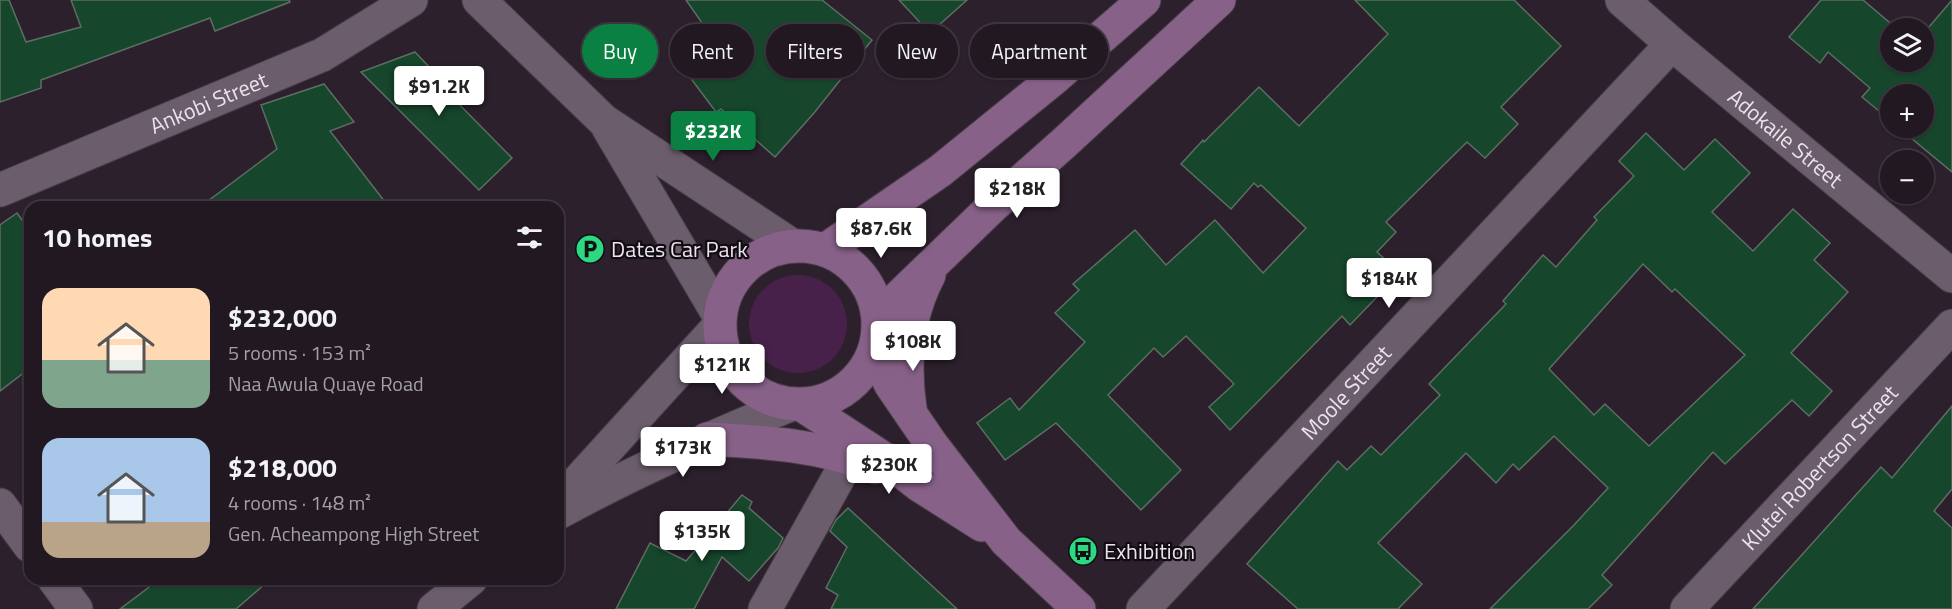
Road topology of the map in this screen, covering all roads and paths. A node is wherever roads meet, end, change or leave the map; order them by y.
1 (411, 0) edge
2 (479, 0) edge
3 (1144, 0) edge
4 (1220, 0) edge
5 (1622, 0) edge
6 (1672, 44) junction
7 (604, 121) junction
8 (0, 190) edge
9 (793, 246) junction
10 (825, 250) junction
11 (937, 260) junction
12 (1952, 276) edge
13 (879, 316) junction
14 (720, 321) junction
15 (1952, 326) edge
16 (875, 352) junction
17 (796, 405) junction
18 (911, 416) junction
19 (707, 439) junction
20 (850, 457) junction
21 (919, 485) junction
22 (564, 496) edge
23 (0, 505) edge
24 (564, 510) edge
25 (24, 538) edge
26 (1005, 541) junction
27 (58, 585) edge
28 (464, 585) edge
29 (76, 609) edge
30 (434, 609) edge
31 (765, 609) edge
32 (1079, 609) edge
33 (1143, 609) edge
34 (1687, 609) edge

1 - 8 street, Ankobi Street
2 - 7 street
3 - 10 main road
4 - 11 main road
5 - 6 street, Adokaile Street
6 - 12 street, Adokaile Street
6 - 33 street, Moole Street
7 - 9 street
7 - 14 street
9 - 10 main road
9 - 14 main road
10 - 13 main road
11 - 13 main road
11 - 18 main road
13 - 16 main road
14 - 17 main road
14 - 22 street
15 - 34 street, Klutei Robertson Street
16 - 17 main road
16 - 18 main road
17 - 19 street
17 - 21 main road
18 - 26 main road
19 - 20 main road
19 - 24 street
20 - 21 main road
20 - 31 street
21 - 26 main road
23 - 25 street
26 - 32 main road
27 - 29 street
28 - 30 street

